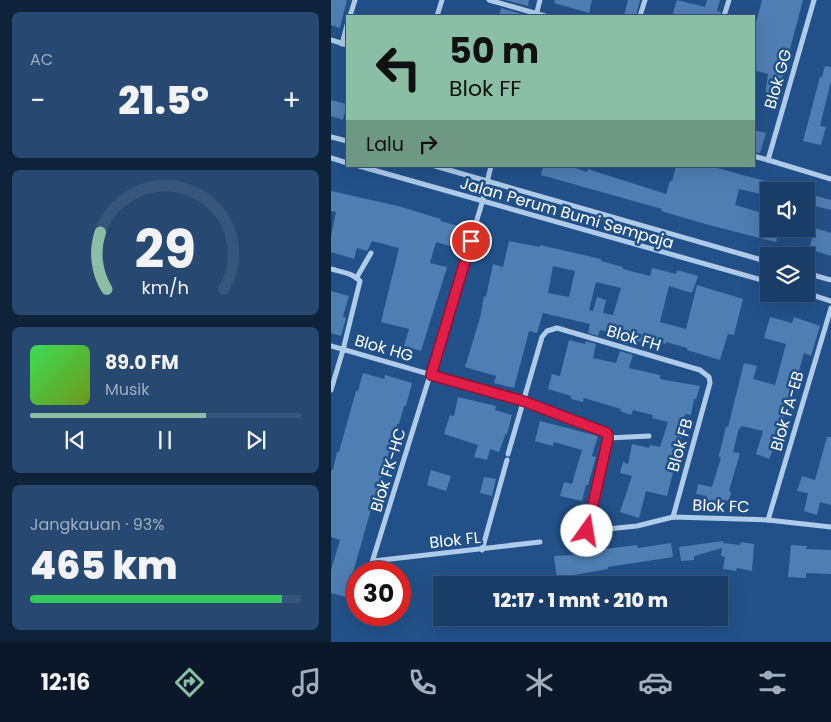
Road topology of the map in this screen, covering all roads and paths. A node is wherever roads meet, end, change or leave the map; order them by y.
1 (355, 0) edge
2 (442, 0) edge
3 (489, 0) edge
4 (540, 0) edge
5 (645, 0) edge
6 (729, 0) edge
7 (814, 0) edge
8 (350, 15) edge
9 (437, 15) edge
10 (536, 15) edge
11 (640, 15) edge
12 (724, 15) edge
13 (331, 40) edge
14 (345, 44) edge
15 (331, 136) edge
16 (346, 141) edge
17 (755, 157) edge
18 (331, 158) edge
19 (767, 160) junction
20 (346, 163) edge
21 (362, 167) edge
22 (438, 167) edge
23 (491, 167) edge
24 (831, 179) edge
25 (487, 181) junction
26 (482, 202) junction
27 (371, 253) dead end
28 (760, 259) edge
29 (331, 269) edge
30 (815, 276) edge
31 (357, 277) junction
32 (760, 279) edge
33 (831, 280) edge
34 (815, 296) edge
35 (831, 301) edge
36 (831, 308) edge
37 (331, 346) edge
38 (343, 350) junction
39 (431, 375) junction
40 (710, 380) joint
41 (331, 390) edge
42 (523, 401) junction
43 (649, 436) dead end
44 (608, 438) junction
45 (673, 517) junction
46 (768, 520) junction
47 (831, 527) edge
48 (539, 542) dead end
49 (482, 550) junction
50 (373, 560) joint

1 - 8 street
2 - 9 street
3 - 10 street
4 - 10 street
5 - 11 street
6 - 12 street
7 - 19 street, Blok GG
13 - 14 street
15 - 16 street
17 - 19 street
18 - 20 street
19 - 24 street
21 - 26 street, Jalan Perum Bumi Sempaja
22 - 25 street, Jalan Perum Bumi Sempaja
23 - 25 street, Blok FK-HC
25 - 26 street, Blok FK-HC
25 - 28 street, Jalan Perum Bumi Sempaja
26 - 32 street, Jalan Perum Bumi Sempaja
26 - 39 street, Blok FK-HC
27 - 31 street
29 - 31 street
30 - 33 street
31 - 38 street
34 - 35 street
36 - 46 street, Blok FA-EB
37 - 38 street, Blok HG
38 - 39 street, Blok HG
38 - 41 street
39 - 42 street, Blok HG
39 - 50 street, Blok FK-HC
40 - 42 street, Blok FH
40 - 45 street, Blok FB
42 - 44 street, Blok HG
42 - 49 street
43 - 44 street
44 - 45 street, Blok FC
45 - 46 street, Blok FC
46 - 47 street, Blok FC
48 - 49 street, Blok FL
49 - 50 street, Blok FL

